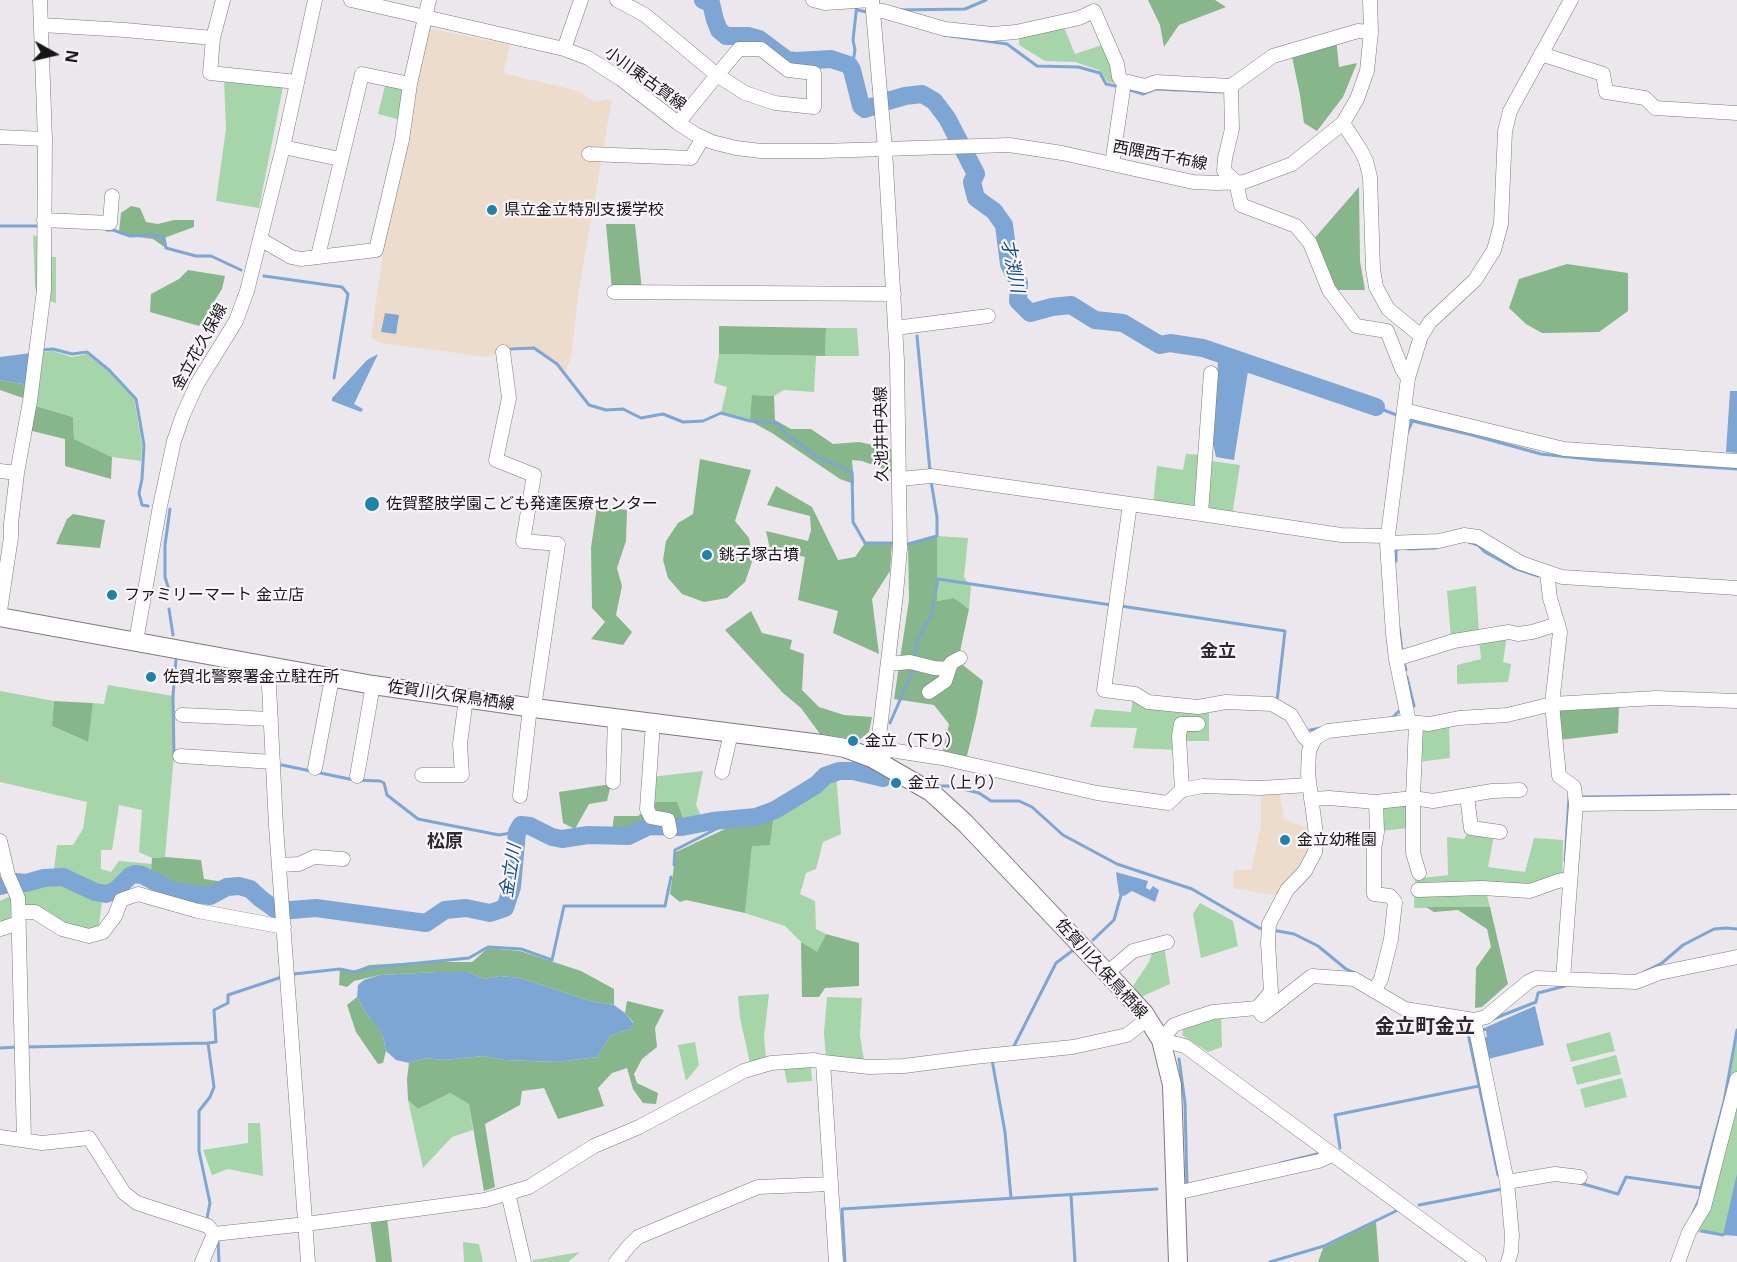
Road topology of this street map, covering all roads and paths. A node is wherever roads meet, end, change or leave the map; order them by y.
1 (40, 0) edge
2 (223, 0) edge
3 (315, 0) edge
4 (351, 0) edge
5 (429, 0) edge
6 (581, 0) edge
7 (617, 0) edge
8 (813, 0) edge
9 (1370, 0) edge
10 (1571, 0) edge
11 (857, 1) edge
12 (872, 5) edge
13 (425, 17) junction
14 (42, 26) junction
15 (1371, 32) junction
16 (213, 38) junction
17 (564, 49) junction
18 (1541, 54) junction
19 (717, 75) junction
20 (297, 82) junction
21 (411, 84) junction
22 (1231, 86) junction
23 (1124, 87) junction
24 (1737, 113) edge
25 (678, 123) junction
26 (1343, 123) junction
27 (0, 137) edge
28 (703, 138) junction
29 (45, 139) junction
30 (954, 146) joint
31 (283, 147) junction
32 (885, 149) junction
33 (589, 154) dead end
34 (340, 159) junction
35 (1112, 164) junction
36 (1236, 182) junction
37 (112, 196) dead end
38 (44, 226) junction
39 (260, 239) junction
40 (318, 256) junction
41 (614, 292) dead end
42 (894, 294) junction
43 (988, 316) dead end
44 (895, 328) junction
45 (1421, 336) junction
46 (503, 352) dead end
47 (1211, 374) dead end
48 (1408, 378) junction
49 (1404, 410) junction
50 (1737, 461) edge
51 (0, 471) edge
52 (17, 473) junction
53 (900, 479) junction
54 (1130, 504) junction
55 (1201, 514) junction
56 (1387, 539) junction
57 (1547, 573) junction
58 (1737, 588) edge
59 (0, 611) edge
60 (0, 617) edge
61 (1558, 624) junction
62 (136, 641) junction
63 (960, 658) dead end
64 (1396, 659) junction
65 (888, 664) junction
66 (268, 666) junction
67 (949, 669) junction
68 (332, 678) junction
69 (374, 685) junction
70 (929, 692) dead end
71 (466, 698) junction
72 (1737, 701) edge
73 (1552, 704) junction
74 (532, 707) junction
75 (182, 715) dead end
76 (615, 718) junction
77 (271, 719) junction
78 (1413, 722) junction
79 (653, 723) junction
80 (1198, 724) dead end
81 (731, 733) junction
82 (1312, 744) junction
83 (180, 756) dead end
84 (872, 758) junction
85 (273, 762) junction
86 (315, 768) dead end
87 (722, 772) dead end
88 (422, 775) dead end
89 (357, 776) dead end
90 (613, 782) dead end
91 (1309, 785) junction
92 (1182, 790) junction
93 (1520, 790) dead end
94 (520, 796) dead end
95 (1467, 796) junction
96 (1413, 798) junction
97 (1311, 799) junction
98 (1376, 802) junction
99 (1737, 802) edge
100 (1576, 804) junction
101 (669, 826) dead end
102 (1500, 832) dead end
103 (0, 841) edge
104 (343, 859) dead end
105 (280, 865) junction
106 (1419, 873) dead end
107 (4, 876) edge
108 (1570, 879) junction
109 (1418, 890) dead end
110 (19, 917) junction
111 (284, 922) junction
112 (0, 929) edge
113 (1167, 942) dead end
114 (1737, 957) edge
115 (1107, 972) junction
116 (1564, 972) junction
117 (1378, 985) junction
118 (1257, 1008) junction
119 (1147, 1019) junction
120 (1474, 1020) junction
121 (1161, 1040) junction
122 (823, 1062) junction
123 (1737, 1079) edge
124 (0, 1137) edge
125 (24, 1140) junction
126 (1332, 1155) junction
127 (1580, 1177) dead end
128 (1507, 1182) junction
129 (830, 1184) junction
130 (508, 1193) junction
131 (1176, 1193) junction
132 (306, 1224) junction
133 (214, 1234) junction
134 (202, 1262) edge
135 (308, 1262) edge
136 (524, 1262) edge
137 (616, 1262) edge
138 (836, 1262) edge
139 (1178, 1262) edge
140 (1479, 1262) edge
141 (1508, 1262) edge
142 (1678, 1262) edge

1 - 14 street
2 - 16 street
3 - 20 street, 金立花久保線
4 - 13 street, 小川東古賀線
5 - 13 street
6 - 17 street
7 - 19 street
8 - 11 street
9 - 15 street, 西隈西千布線
10 - 18 street
11 - 12 street
12 - 23 street
12 - 32 street, 久池井中央線
13 - 17 street, 小川東古賀線
13 - 21 street
14 - 16 street
14 - 29 street
15 - 22 street
15 - 26 street, 西隈西千布線
16 - 20 street
17 - 25 street, 小川東古賀線
18 - 24 street
18 - 45 street
19 - 19 street
19 - 25 street
20 - 31 street, 金立花久保線
21 - 34 street
21 - 40 street
22 - 23 street
22 - 36 street
23 - 35 street
25 - 28 street, 小川東古賀線
26 - 36 street, 西隈西千布線
26 - 45 street
27 - 29 street
28 - 32 street, 小川東古賀線
28 - 33 street
29 - 38 street
30 - 32 street, 小川東古賀線
30 - 35 street, 西隈西千布線
31 - 34 street
31 - 39 street, 金立花久保線
32 - 42 street, 久池井中央線
34 - 40 street
35 - 36 street, 西隈西千布線
36 - 48 street
37 - 38 street
38 - 52 street
39 - 40 street
39 - 62 street, 金立花久保線
41 - 42 street
42 - 44 street, 久池井中央線
43 - 44 street
44 - 53 street, 久池井中央線
45 - 48 street
46 - 74 street
47 - 55 street
48 - 49 street
49 - 50 street
49 - 56 street
51 - 52 street
52 - 59 street
53 - 54 street
53 - 65 street, 久池井中央線
54 - 55 street
54 - 82 street
55 - 56 street
56 - 57 street
56 - 64 street
57 - 58 street
57 - 61 street
60 - 62 main road, 佐賀川久保鳥栖線
61 - 64 street
61 - 73 street
62 - 66 main road, 佐賀川久保鳥栖線
63 - 67 street
64 - 78 street
65 - 67 street
65 - 84 street, 久池井中央線
66 - 68 main road, 佐賀川久保鳥栖線
66 - 77 street
67 - 70 street
68 - 69 main road, 佐賀川久保鳥栖線
68 - 86 street
69 - 71 main road, 佐賀川久保鳥栖線
69 - 89 street
71 - 74 main road, 佐賀川久保鳥栖線
71 - 88 street
72 - 73 street
73 - 78 street
73 - 100 street
74 - 76 main road, 佐賀川久保鳥栖線
74 - 94 street
75 - 77 street
76 - 79 main road, 佐賀川久保鳥栖線
76 - 90 street
77 - 85 street
78 - 82 street
78 - 96 street
79 - 81 main road, 佐賀川久保鳥栖線
79 - 101 street
80 - 92 street
81 - 84 main road, 佐賀川久保鳥栖線
81 - 87 street
82 - 91 street
83 - 85 street
84 - 92 street
84 - 115 main road, 佐賀川久保鳥栖線
85 - 105 street
91 - 92 street
91 - 97 street
93 - 95 street
95 - 96 street
95 - 102 street
96 - 98 street
96 - 106 street
97 - 98 street
97 - 118 street
98 - 117 street
99 - 100 street
100 - 108 street
103 - 107 street
104 - 105 street
105 - 111 street
107 - 110 street
108 - 109 street
108 - 116 street
110 - 111 street
110 - 112 street
110 - 125 street
111 - 132 street
113 - 115 street
114 - 116 street
115 - 119 main road, 佐賀川久保鳥栖線
116 - 120 street
117 - 118 street
117 - 120 street
118 - 121 street
119 - 121 main road, 佐賀川久保鳥栖線
119 - 122 street
120 - 128 street
121 - 126 street
121 - 131 main road, 佐賀川久保鳥栖線
122 - 129 street
122 - 130 street
123 - 142 street
124 - 125 street
125 - 133 street
126 - 131 street
126 - 140 street
127 - 128 street
128 - 141 street
129 - 137 street
129 - 138 street
130 - 132 street
130 - 136 street
131 - 139 main road, 佐賀川久保鳥栖線
132 - 133 street
132 - 135 street
133 - 134 street

